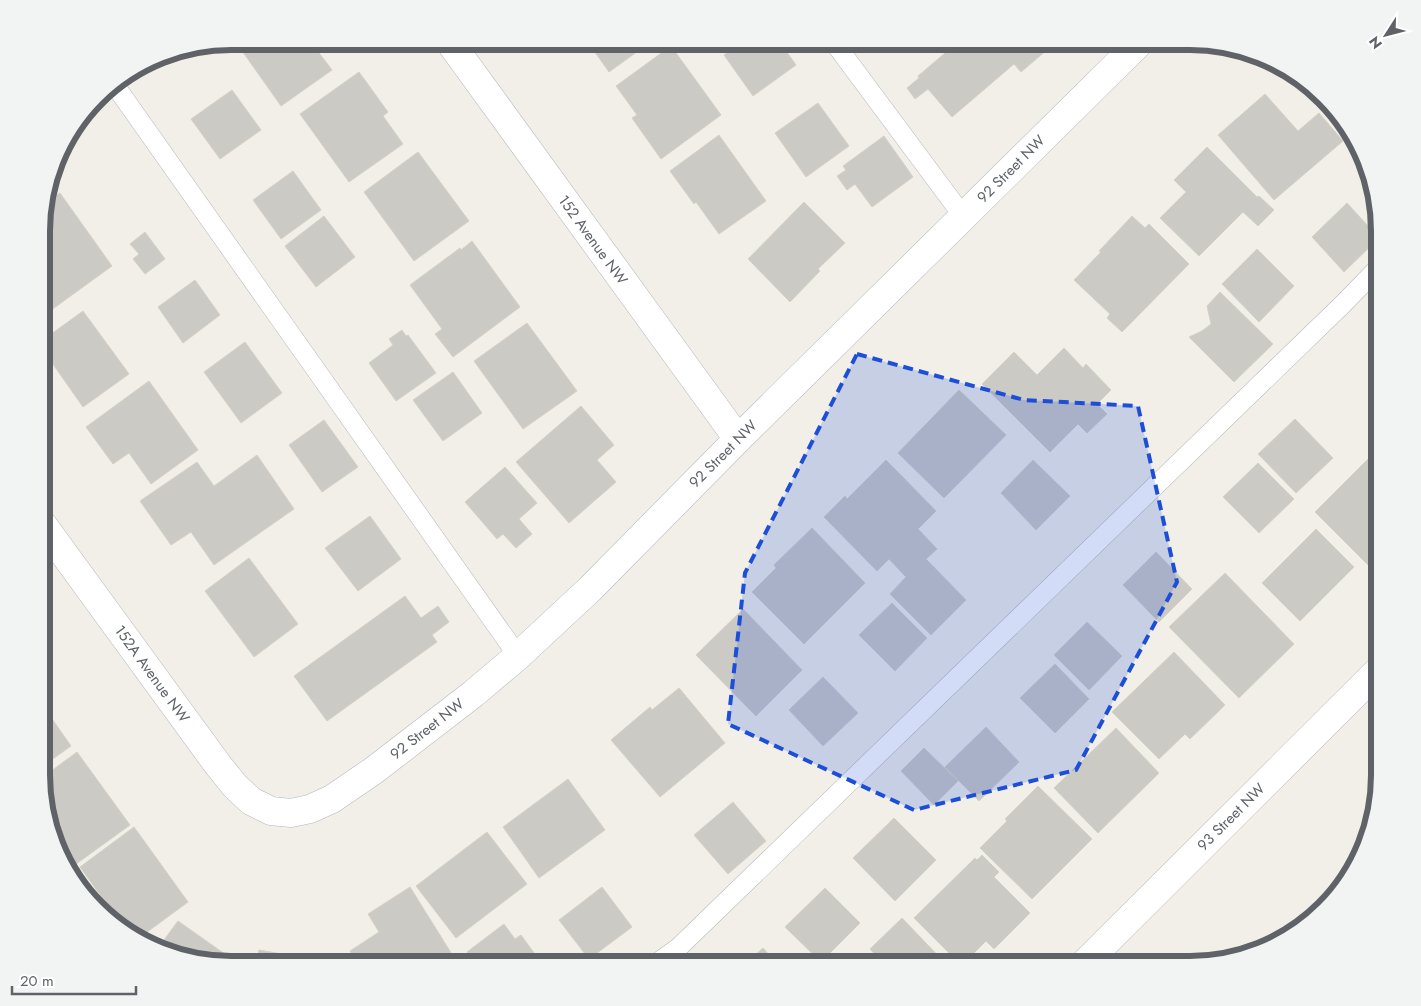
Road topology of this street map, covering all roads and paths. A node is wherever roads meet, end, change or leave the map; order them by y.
1 (456, 50) edge
2 (839, 50) edge
3 (1132, 50) edge
4 (118, 90) edge
5 (963, 216) junction
6 (1371, 275) edge
7 (738, 439) junction
8 (50, 535) edge
9 (518, 656) junction
10 (1371, 682) edge
11 (271, 811) joint
12 (666, 956) edge
13 (1092, 956) edge

1 - 7 street, 152 Avenue NW
2 - 5 lane
3 - 5 street, 92 Street NW
4 - 9 lane
5 - 7 street, 92 Street NW
6 - 12 lane
7 - 9 street, 92 Street NW
8 - 11 street, 152A Avenue NW
9 - 11 street, 92 Street NW
10 - 13 street, 93 Street NW

